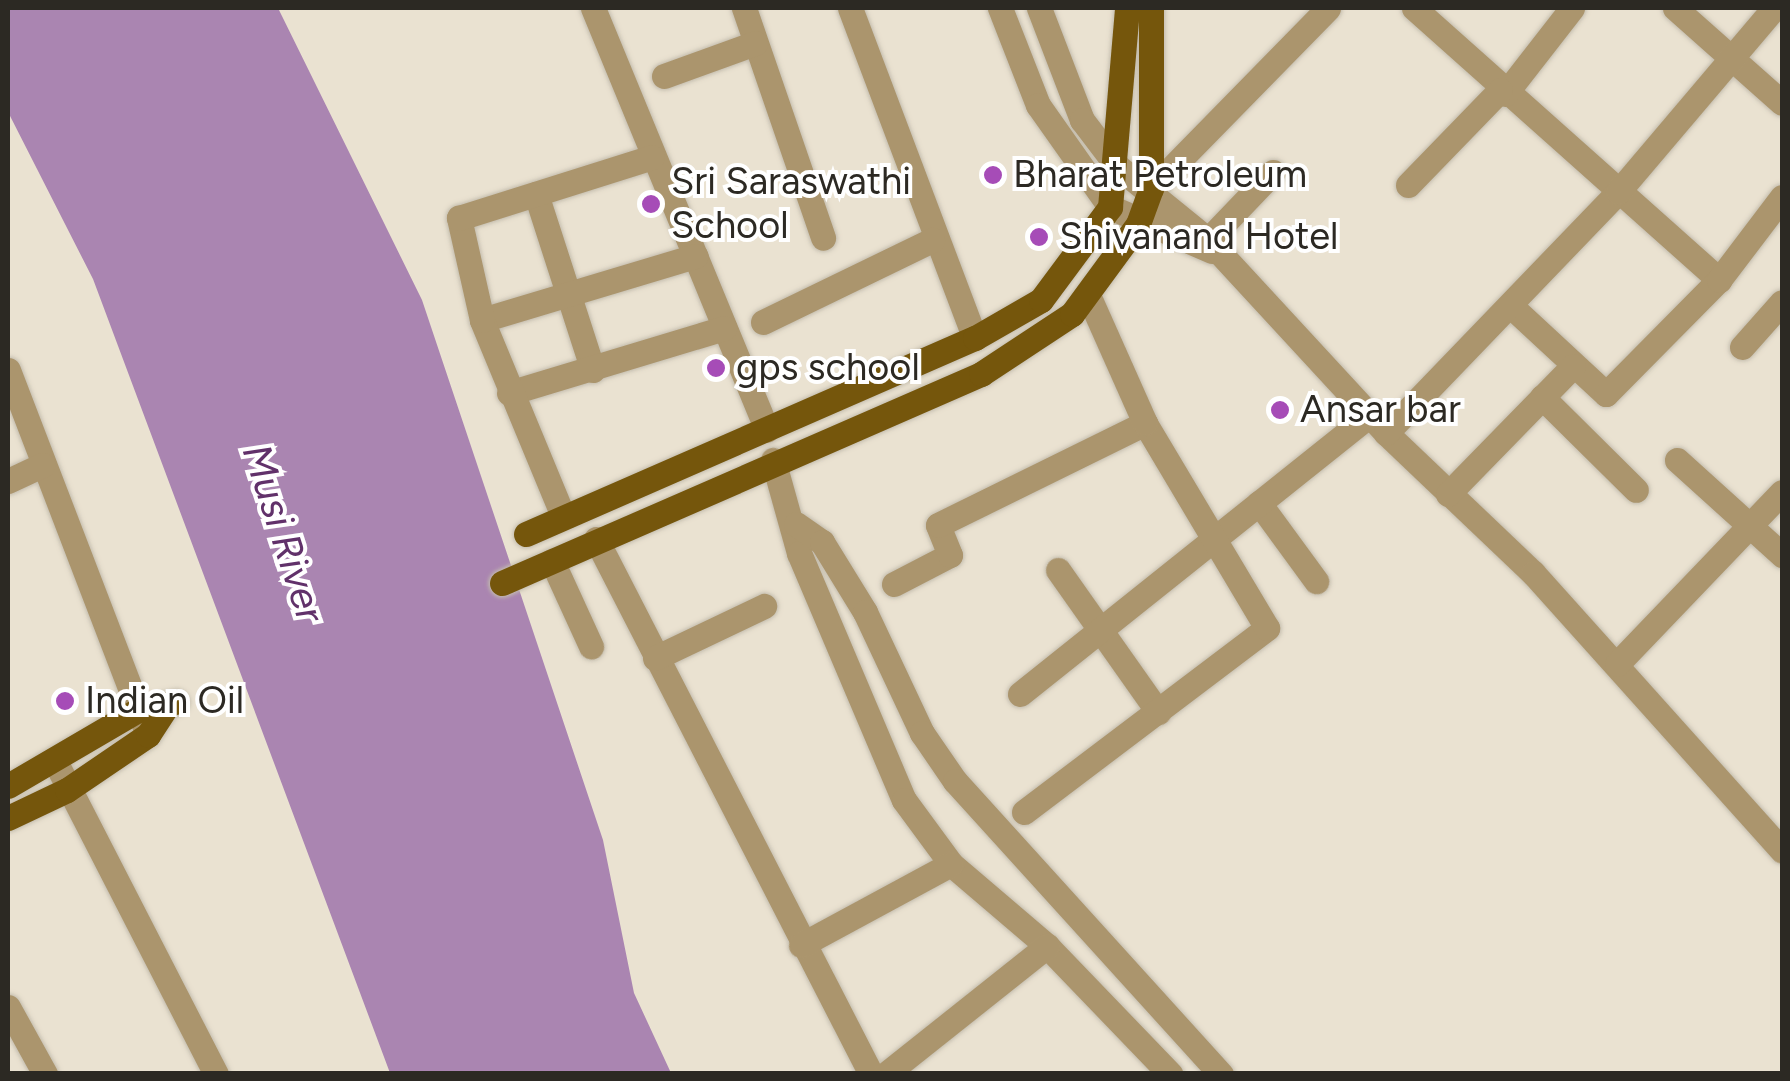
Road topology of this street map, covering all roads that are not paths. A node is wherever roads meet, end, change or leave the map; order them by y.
1 (592, 8) edge
2 (744, 8) edge
3 (850, 8) edge
4 (1000, 8) edge
5 (1038, 8) edge
6 (1127, 8) edge
7 (1151, 8) edge
8 (1328, 8) edge
9 (1414, 8) edge
10 (1572, 8) edge
11 (1675, 8) edge
12 (1774, 8) edge
13 (755, 42) junction
14 (1729, 57) junction
15 (664, 76) dead end
16 (1502, 92) junction
17 (1782, 104) edge
18 (652, 158) junction
19 (1117, 166) junction
20 (1273, 172) dead end
21 (1408, 185) dead end
22 (1152, 190) junction
23 (1618, 192) junction
24 (536, 194) junction
25 (1782, 198) edge
26 (1110, 207) junction
27 (1138, 224) junction
28 (823, 238) dead end
29 (932, 240) junction
30 (1210, 245) junction
31 (696, 256) junction
32 (1719, 280) junction
33 (571, 295) junction
34 (1088, 295) junction
35 (1782, 302) edge
36 (1512, 307) junction
37 (482, 320) junction
38 (762, 322) dead end
39 (724, 328) junction
40 (975, 338) junction
41 (1742, 347) dead end
42 (1574, 366) junction
43 (8, 370) edge
44 (593, 370) junction
45 (509, 393) junction
46 (1542, 398) junction
47 (1145, 423) junction
48 (1377, 424) junction
49 (768, 430) junction
50 (773, 460) junction
51 (1677, 460) dead end
52 (44, 465) junction
53 (8, 482) edge
54 (1636, 490) dead end
55 (1782, 492) edge
56 (1448, 494) junction
57 (1260, 503) junction
58 (563, 516) junction
59 (796, 524) junction
60 (1752, 527) junction
61 (526, 534) dead end
62 (596, 539) junction
63 (1212, 542) junction
64 (1782, 555) edge
65 (552, 560) junction
66 (1058, 570) dead end
67 (1316, 581) dead end
68 (502, 584) dead end
69 (894, 584) dead end
70 (764, 606) dead end
71 (1096, 632) junction
72 (591, 646) dead end
73 (655, 658) junction
74 (1617, 664) junction
75 (1020, 694) dead end
76 (138, 710) junction
77 (1158, 712) junction
78 (148, 734) junction
79 (56, 762) junction
80 (8, 786) edge
81 (67, 790) junction
82 (1024, 812) dead end
83 (8, 818) edge
84 (1782, 851) edge
85 (951, 864) junction
86 (801, 945) junction
87 (1047, 946) junction
88 (10, 1017) edge
89 (46, 1074) edge
90 (216, 1074) edge
91 (871, 1074) edge
92 (886, 1074) edge
93 (1170, 1074) edge
94 (1220, 1074) edge

1 - 18 street
2 - 13 street
3 - 29 street
4 - 26 street
5 - 19 street
6 - 19 main road
7 - 22 main road
8 - 22 street
9 - 16 street
10 - 16 street
11 - 14 street
12 - 14 street
13 - 15 street
13 - 28 street
14 - 17 street
14 - 23 street
16 - 21 street
16 - 23 street
18 - 24 street
18 - 31 street
19 - 22 street
19 - 26 main road
20 - 30 street
22 - 27 main road
22 - 30 street
23 - 32 street
23 - 36 street
24 - 33 street
24 - 37 street
25 - 32 street
26 - 27 street
26 - 40 main road
27 - 30 street
27 - 34 main road
29 - 38 street
29 - 40 street
30 - 48 street
31 - 33 street
31 - 39 street
32 - 42 street
33 - 37 street
33 - 44 street
34 - 47 street
34 - 50 main road
35 - 41 street
36 - 42 street
36 - 48 street
37 - 45 street
39 - 44 street
39 - 49 street
40 - 49 main road
42 - 46 street
43 - 52 street
44 - 45 street
45 - 58 street
46 - 54 street
46 - 56 street
47 - 63 street
47 - 69 street
48 - 56 street
48 - 57 street
49 - 58 main road
50 - 59 street
50 - 62 main road
51 - 60 street
52 - 53 street
52 - 76 street
55 - 60 street
56 - 74 street
57 - 63 street
57 - 67 street
58 - 61 main road
59 - 85 street
59 - 94 street
60 - 64 street
60 - 74 street
62 - 65 main road
62 - 73 street
63 - 71 street
63 - 77 street
65 - 68 main road
65 - 72 street
66 - 71 street
70 - 73 street
71 - 75 street
71 - 77 street
73 - 86 street
74 - 84 street
76 - 78 street
76 - 78 main road
76 - 79 main road
77 - 82 street
78 - 81 main road
79 - 80 main road
79 - 81 street
81 - 83 main road
81 - 90 street
85 - 86 street
85 - 87 street
86 - 91 street
87 - 92 street
87 - 93 street
88 - 89 street

